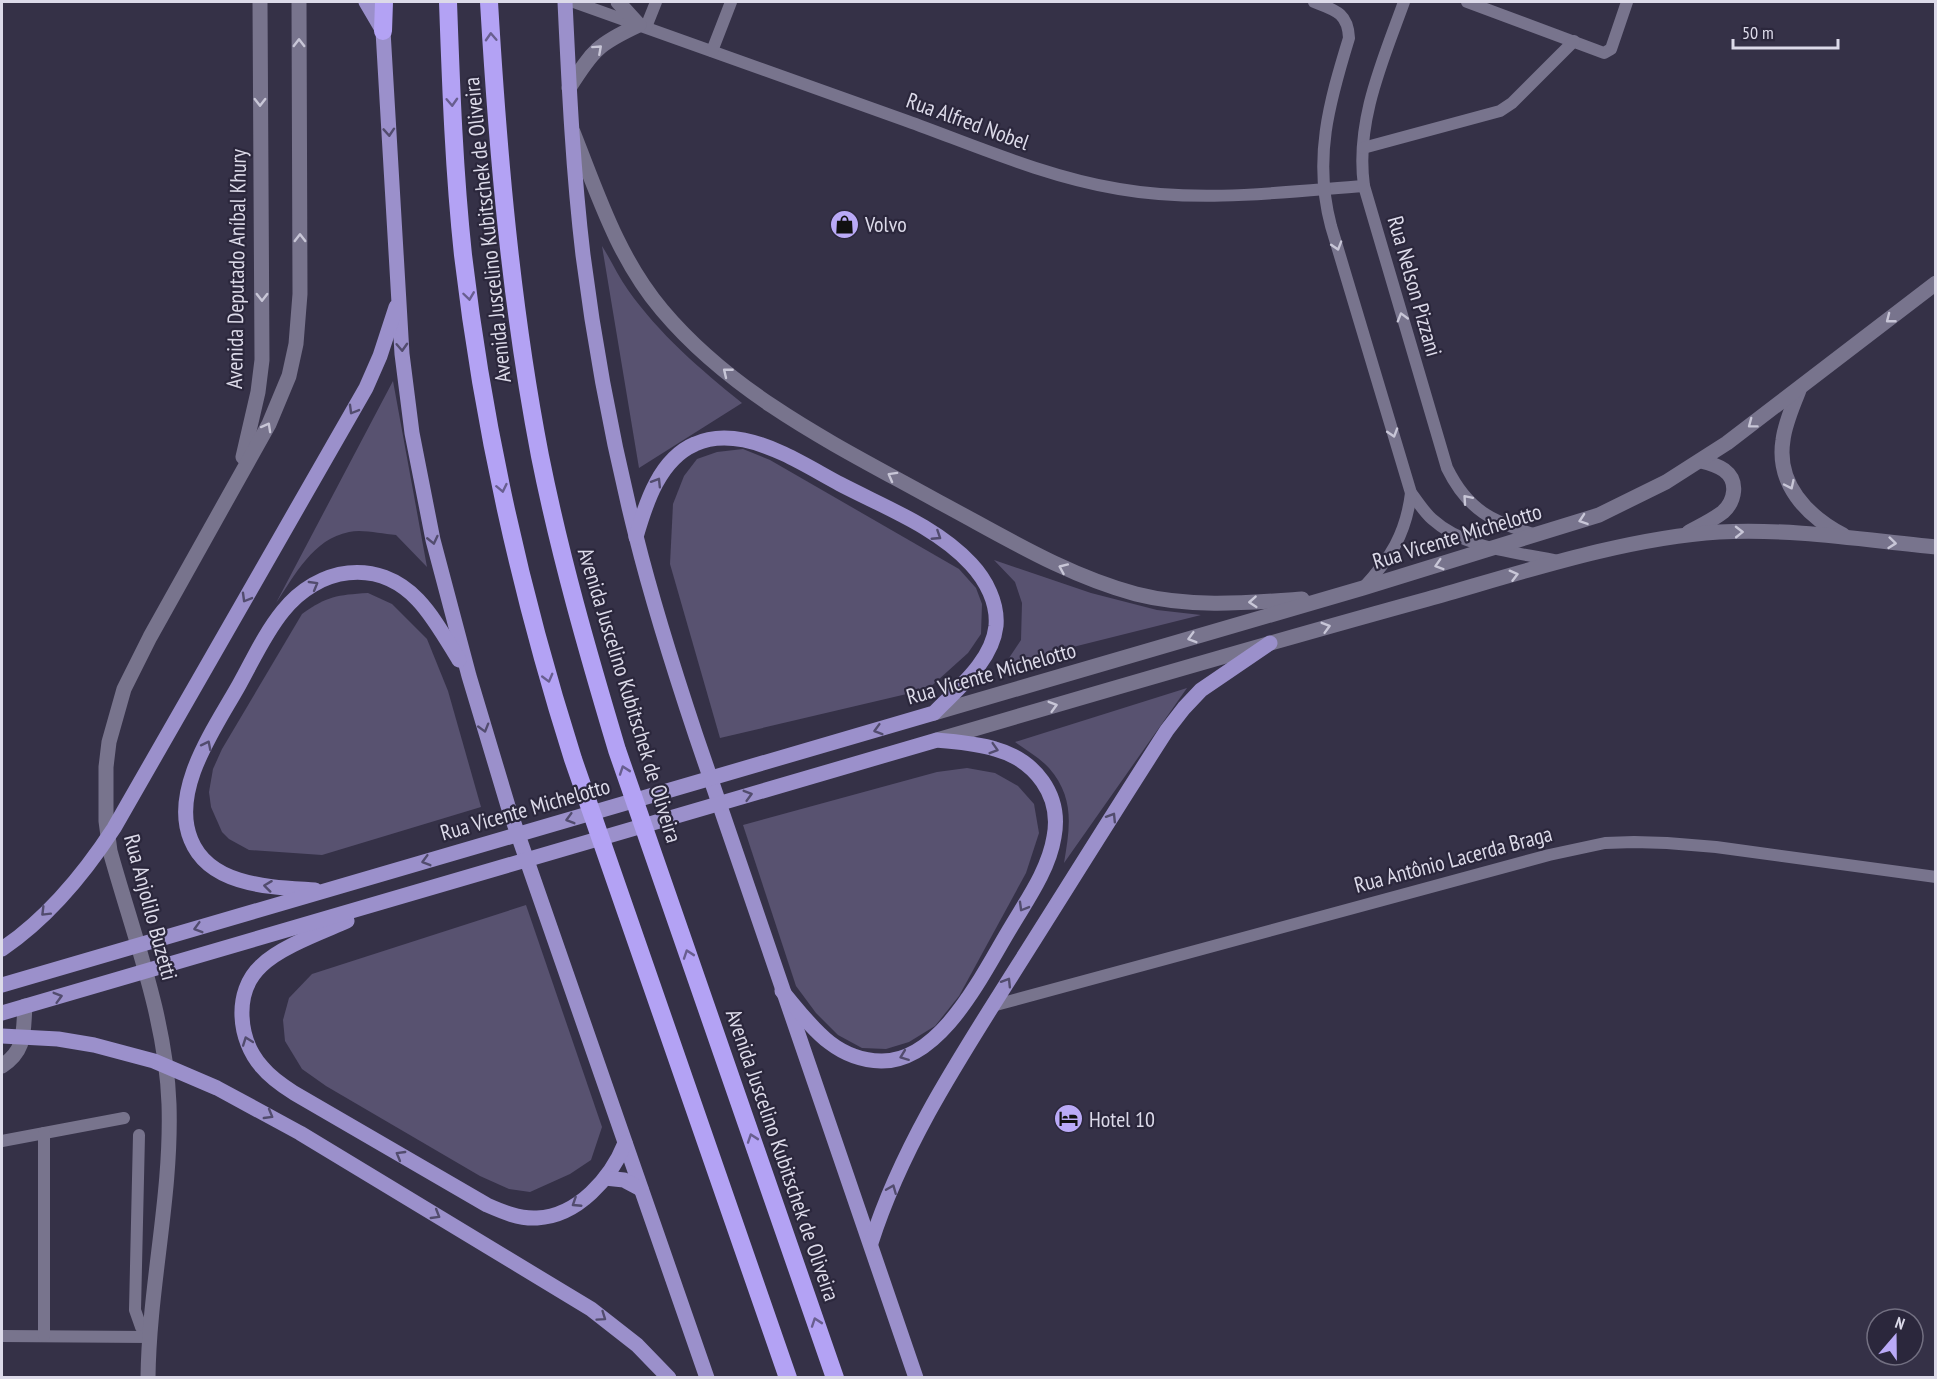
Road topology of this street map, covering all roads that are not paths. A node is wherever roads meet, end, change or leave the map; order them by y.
1 (260, 2) edge
2 (299, 2) edge
3 (366, 2) edge
4 (384, 2) edge
5 (448, 2) edge
6 (489, 2) edge
7 (565, 2) edge
8 (574, 2) edge
9 (618, 2) edge
10 (656, 2) edge
11 (731, 2) edge
12 (1314, 2) edge
13 (1404, 2) edge
14 (1467, 2) edge
15 (1627, 2) edge
16 (643, 26) junction
17 (383, 31) junction
18 (1574, 41) junction
19 (712, 51) junction
20 (569, 88) junction
21 (571, 127) junction
22 (1363, 148) junction
23 (1364, 186) junction
24 (1323, 189) junction
25 (1935, 283) edge
26 (399, 298) junction
27 (1799, 389) junction
28 (1701, 460) junction
29 (238, 478) junction
30 (1411, 494) junction
31 (1536, 535) junction
32 (1681, 536) junction
33 (636, 537) junction
34 (1849, 538) junction
35 (1935, 547) edge
36 (1495, 548) junction
37 (1563, 562) junction
38 (1363, 588) junction
39 (1332, 597) junction
40 (1270, 643) junction
41 (469, 676) junction
42 (934, 713) junction
43 (937, 740) junction
44 (1935, 877) edge
45 (327, 890) junction
46 (392, 899) junction
47 (2, 949) edge
48 (2, 985) edge
49 (782, 991) junction
50 (25, 1006) junction
51 (992, 1006) junction
52 (2, 1013) edge
53 (2, 1036) edge
54 (23, 1036) junction
55 (2, 1066) edge
56 (124, 1118) dead end
57 (44, 1133) junction
58 (139, 1135) dead end
59 (2, 1141) edge
60 (625, 1143) junction
61 (605, 1178) junction
62 (641, 1189) junction
63 (871, 1243) junction
64 (2, 1336) edge
65 (44, 1336) junction
66 (149, 1337) junction
67 (148, 1377) edge
68 (669, 1377) edge
69 (707, 1377) edge
70 (788, 1377) edge
71 (835, 1377) edge
72 (916, 1377) edge

1 -> 29 main road, Avenida Deputado Aníbal Khury
29 -> 2 main road
3 - 17 main road
4 - 17 highway
5 -> 70 highway, Avenida Juscelino Kubitschek de Oliveira
71 -> 6 highway, Avenida Juscelino Kubitschek de Oliveira
7 - 20 main road
8 - 16 street, Rua Alfred Nobel
9 - 16 main road
10 - 16 street
11 - 19 street
12 - 24 street
13 - 22 street, Rua Nelson Pizzani
14 - 18 street
15 - 18 street
16 - 19 street, Rua Alfred Nobel
20 -> 16 main road
17 -> 26 main road
18 - 22 street
19 - 24 street, Rua Alfred Nobel
20 - 21 main road
21 - 33 main road
39 -> 21 main road
22 - 23 street, Rua Nelson Pizzani
23 - 24 street, Rua Alfred Nobel
31 -> 23 street, Rua Nelson Pizzani
24 -> 30 street
25 -> 27 main road, Rua Vicente Michelotto
26 -> 41 main road
26 -> 47 main road
27 -> 28 main road, Rua Vicente Michelotto
27 -> 34 main road
28 -> 31 main road, Rua Vicente Michelotto
28 - 32 main road
29 - 66 main road, Rua Anjolilo Buzetti
30 - 36 street
30 - 38 street
31 - 36 main road, Rua Vicente Michelotto
32 -> 34 main road
32 - 37 main road
33 -> 42 main road
33 - 49 main road
34 -> 35 main road
36 - 37 street
36 -> 38 main road, Rua Vicente Michelotto
40 -> 37 main road
38 - 39 main road, Rua Vicente Michelotto
39 -> 42 main road, Rua Vicente Michelotto
43 -> 40 main road
51 -> 40 main road
45 -> 41 main road
41 -> 60 main road
42 -> 45 main road, Rua Vicente Michelotto
46 -> 43 main road
43 -> 49 main road
44 - 51 street, Rua Antônio Lacerda Braga
45 -> 48 main road, Rua Vicente Michelotto
50 -> 46 main road
61 -> 46 main road
49 - 63 main road
50 - 52 main road
50 - 54 main road
63 -> 51 main road
53 - 54 main road
54 - 55 main road
54 -> 68 main road
56 - 57 street
57 - 59 street
57 - 65 street
58 - 66 street
60 - 61 main road
60 - 62 main road
61 - 62 main road
62 - 69 main road
63 - 72 main road
64 - 65 street
65 - 66 street
66 - 67 main road, Rua Anjolilo Buzetti

